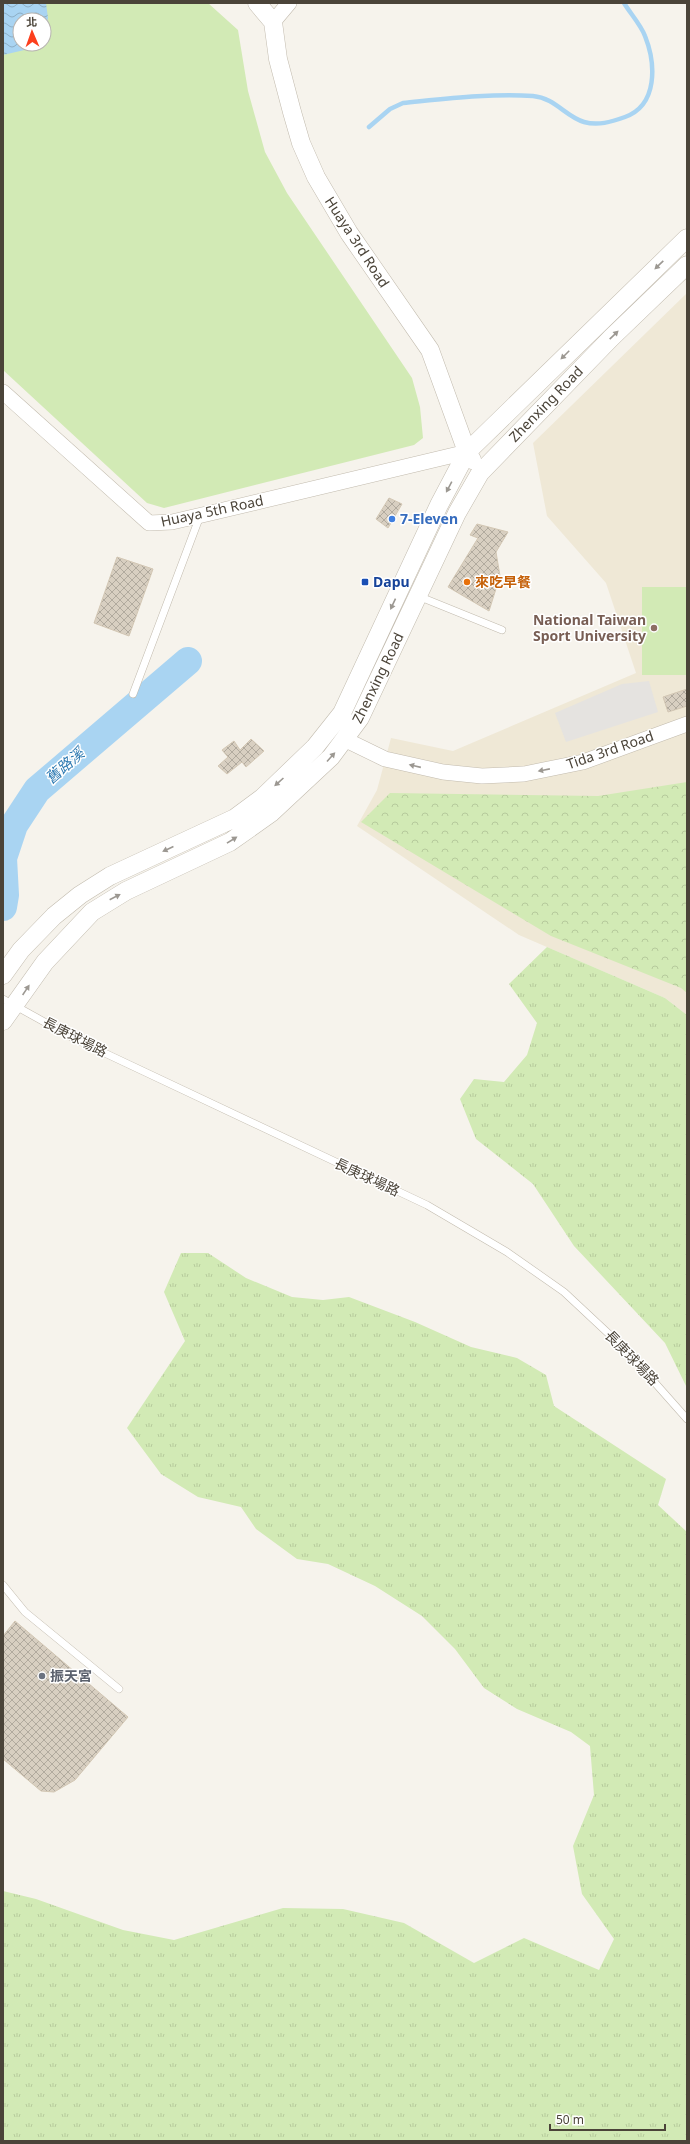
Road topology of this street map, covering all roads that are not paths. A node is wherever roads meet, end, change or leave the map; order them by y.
1 (257, 3) edge
2 (288, 3) edge
3 (273, 22) junction
4 (687, 238) edge
5 (687, 265) edge
6 (3, 392) edge
7 (467, 452) junction
8 (480, 473) junction
9 (200, 515) junction
10 (418, 596) junction
11 (502, 630) dead end
12 (133, 694) dead end
13 (687, 724) edge
14 (329, 729) junction
15 (346, 740) junction
16 (3, 975) edge
17 (9, 1002) edge
18 (3, 1021) edge
19 (687, 1419) edge
20 (3, 1585) edge
21 (119, 1689) dead end

1 - 3 street
2 - 3 street
3 - 7 street, Huaya 3rd Road
4 -> 7 street, Zhenxing Road
8 -> 5 street, Zhenxing Road
6 - 9 street, Huaya 5th Road
7 - 8 street, Huaya 3rd Road
7 - 9 street, Huaya 5th Road
7 -> 14 street, Zhenxing Road
8 - 10 street, Zhenxing Road
9 - 12 lane
10 - 11 lane
10 - 15 street, Zhenxing Road
13 -> 15 street, Tida 3rd Road
14 - 15 street
14 -> 16 street, Zhenxing Road
17 -> 15 street, Zhenxing Road
17 - 18 street, Zhenxing Road
17 - 19 lane, 長庚球場路
20 - 21 lane

